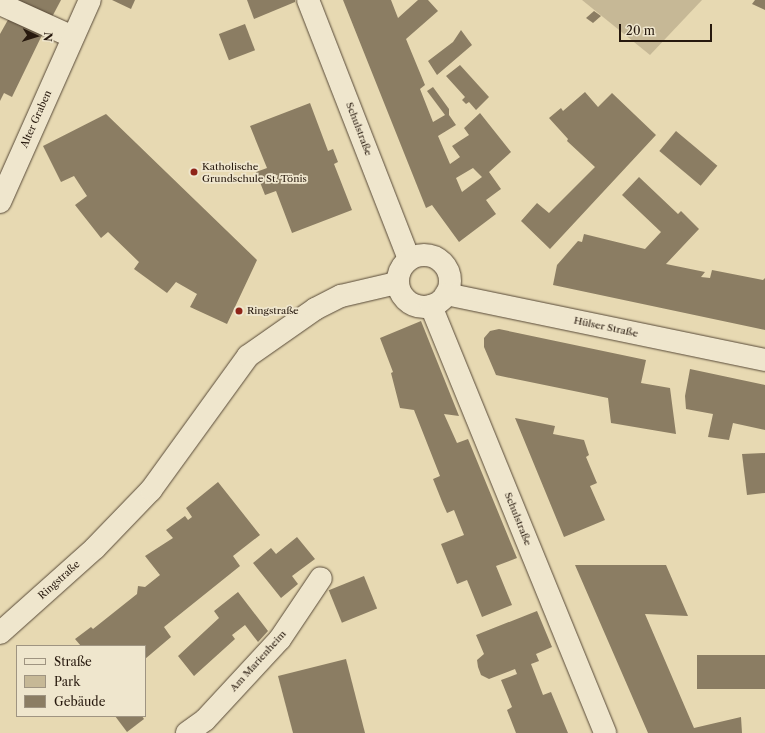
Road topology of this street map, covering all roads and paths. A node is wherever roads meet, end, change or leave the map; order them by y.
1 (90, 0) edge
2 (308, 0) edge
3 (0, 4) edge
4 (72, 37) junction
5 (0, 202) edge
6 (409, 259) junction
7 (398, 283) junction
8 (438, 300) junction
9 (765, 360) edge
10 (321, 578) dead end
11 (0, 633) edge
12 (210, 726) edge
13 (187, 733) edge
14 (605, 733) edge

1 - 4 street, Alter Graben
2 - 6 street, Schulstraße
3 - 4 street
4 - 5 street, Alter Graben
6 - 7 street
6 - 8 street
7 - 8 street
7 - 11 street, Ringstraße
8 - 9 street, Hülser Straße
8 - 14 street, Schulstraße
10 - 12 street, Am Marienheim
12 - 13 street, Am Marienheim

